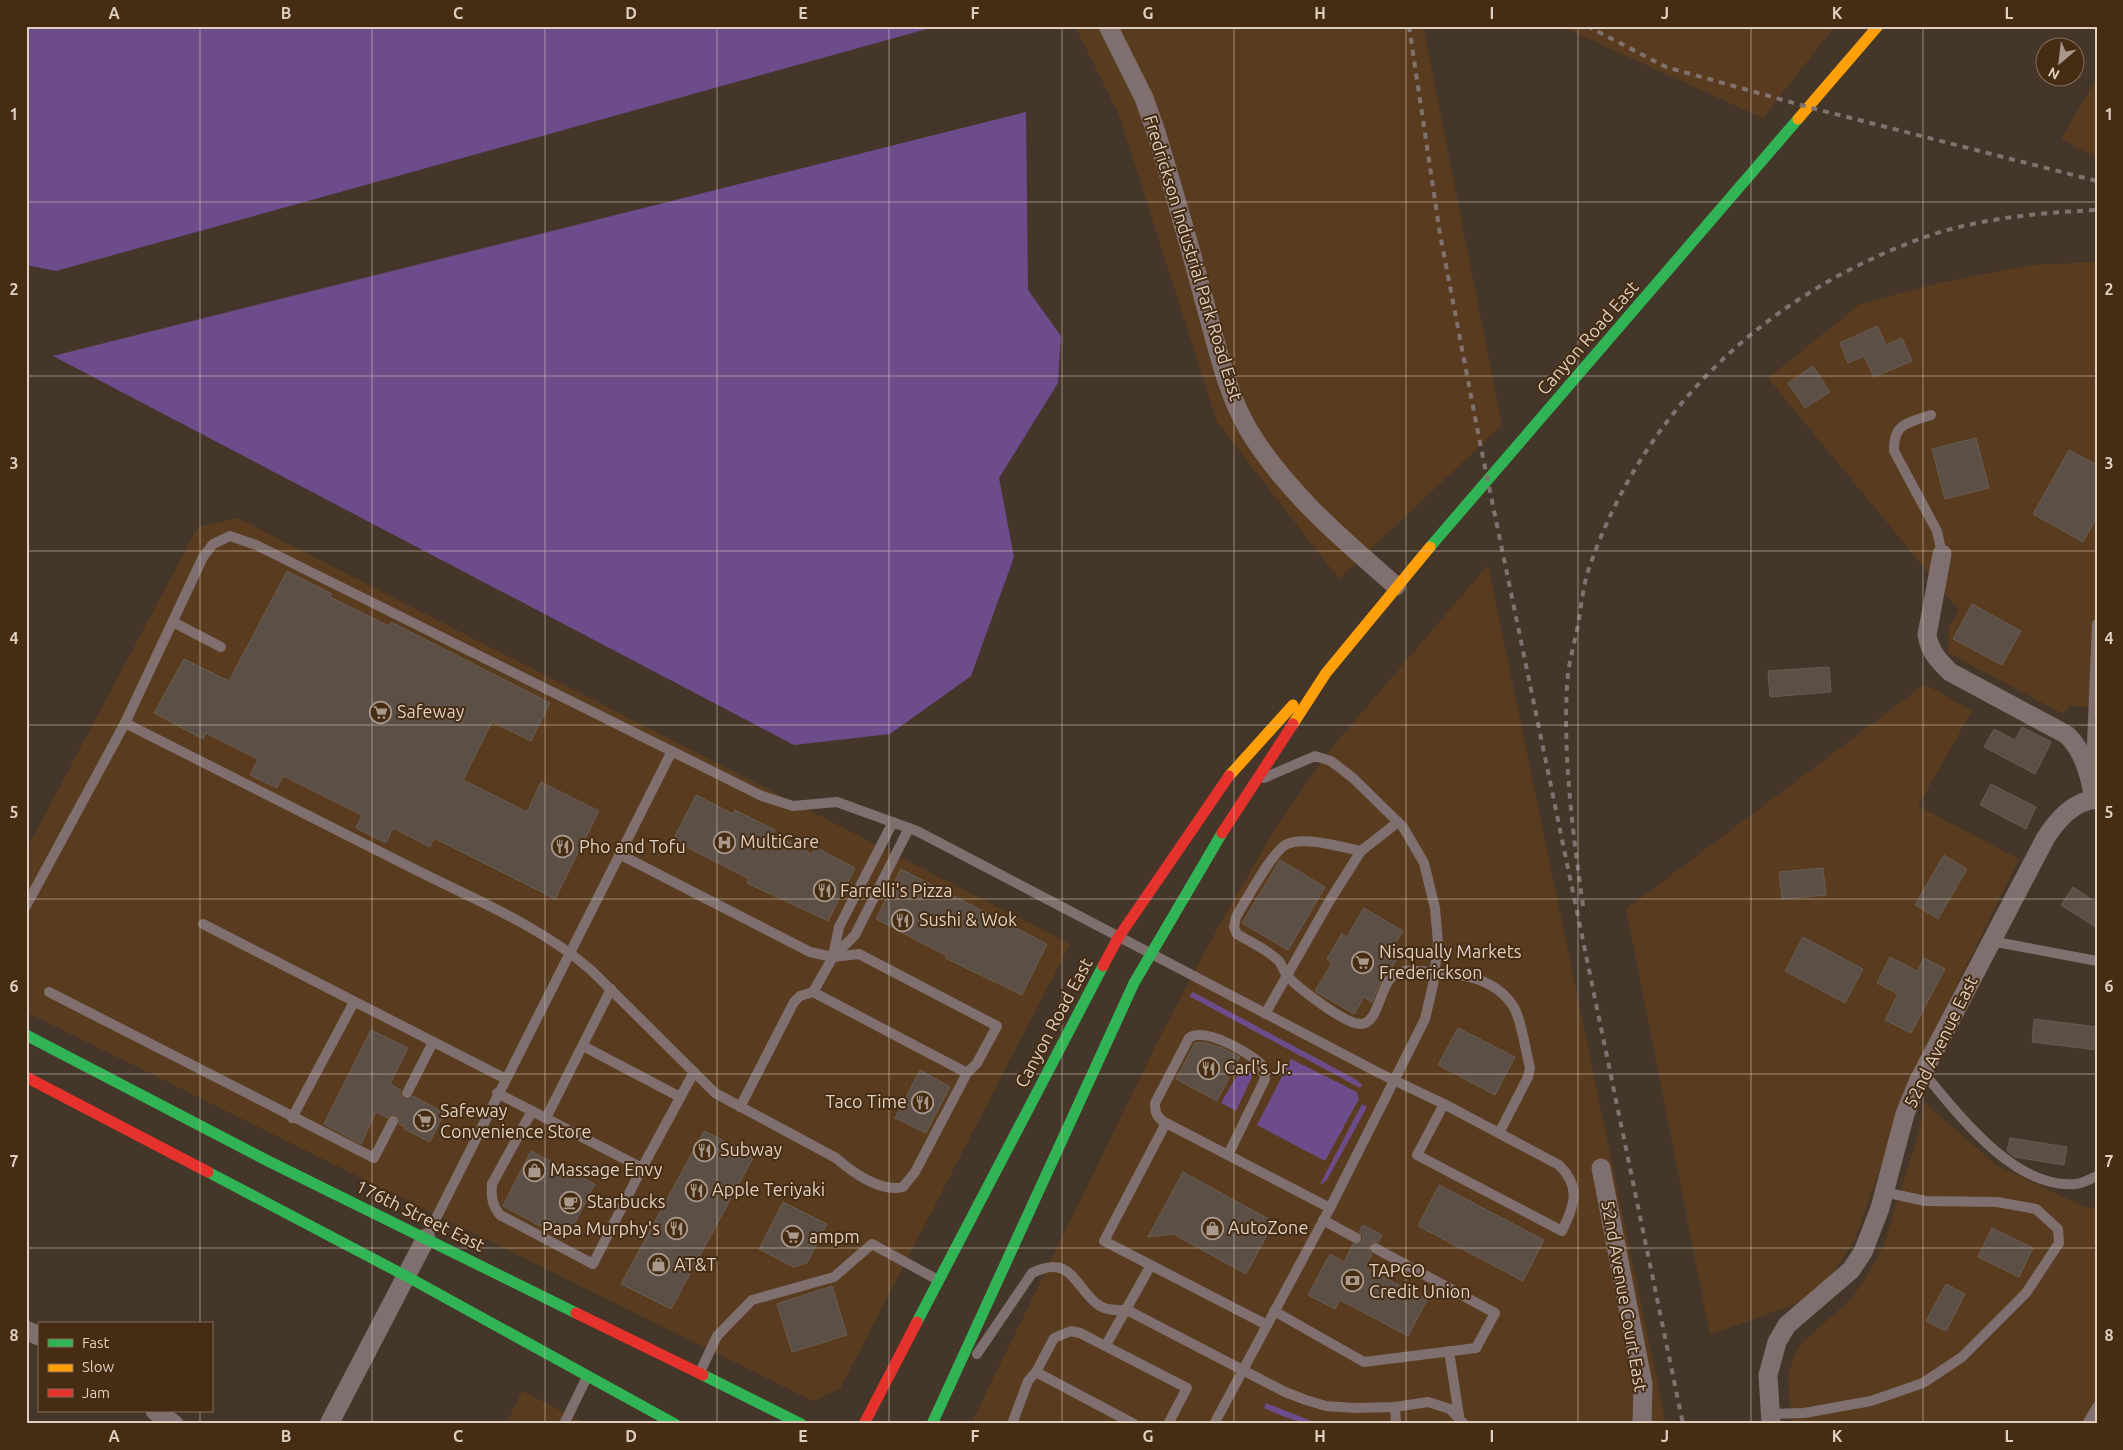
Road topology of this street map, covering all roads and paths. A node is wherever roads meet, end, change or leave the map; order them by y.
1 (1108, 26) edge
2 (1878, 26) edge
3 (1931, 415) dead end
4 (1942, 554) joint
5 (1396, 586) junction
6 (173, 622) junction
7 (2097, 624) edge
8 (221, 647) dead end
9 (1326, 673) junction
10 (124, 722) junction
11 (672, 751) junction
12 (2090, 776) junction
13 (1257, 781) junction
14 (2096, 798) edge
15 (892, 822) junction
16 (1398, 822) junction
17 (909, 828) junction
18 (1361, 851) junction
19 (619, 854) junction
20 (26, 906) edge
21 (203, 924) dead end
22 (1118, 938) junction
23 (1991, 941) junction
24 (569, 951) junction
25 (1150, 954) junction
26 (833, 957) junction
27 (2097, 961) edge
28 (1434, 972) junction
29 (1286, 975) junction
30 (611, 989) junction
31 (49, 992) dead end
32 (813, 992) junction
33 (354, 1002) junction
34 (1265, 1014) junction
35 (26, 1035) edge
36 (433, 1042) junction
37 (583, 1046) junction
38 (694, 1072) junction
39 (1923, 1072) junction
40 (967, 1074) junction
41 (26, 1077) edge
42 (504, 1078) junction
43 (1394, 1080) junction
44 (407, 1093) dead end
45 (497, 1093) junction
46 (680, 1097) junction
47 (1444, 1104) junction
48 (740, 1107) junction
49 (532, 1111) junction
50 (292, 1118) junction
51 (546, 1118) junction
52 (393, 1121) dead end
53 (1166, 1122) junction
54 (1499, 1133) junction
55 (1228, 1155) junction
56 (642, 1168) junction
57 (1601, 1168) dead end
58 (2097, 1176) edge
59 (1884, 1192) junction
60 (1330, 1208) junction
61 (1323, 1220) junction
62 (426, 1238) junction
63 (1356, 1238) dead end
64 (1375, 1248) dead end
65 (1151, 1265) junction
66 (406, 1276) junction
67 (939, 1280) junction
68 (1127, 1310) junction
69 (1274, 1312) junction
70 (1267, 1325) junction
71 (26, 1330) edge
72 (38, 1336) edge
73 (1106, 1345) junction
74 (1449, 1352) junction
75 (1242, 1370) junction
76 (1036, 1372) junction
77 (699, 1373) junction
78 (587, 1376) junction
79 (946, 1397) junction
80 (1394, 1407) junction
81 (2097, 1407) edge
82 (156, 1412) edge
83 (1770, 1419) edge
84 (1462, 1420) edge
85 (174, 1424) edge
86 (329, 1424) edge
87 (564, 1424) edge
88 (675, 1424) edge
89 (801, 1424) edge
90 (864, 1424) edge
91 (932, 1424) edge
92 (1012, 1424) edge
93 (1134, 1424) edge
94 (1168, 1424) edge
95 (1214, 1424) edge
96 (1396, 1424) edge
97 (1642, 1424) edge
98 (2087, 1424) edge

1 - 5 street, Fredrickson Industrial Park Road East
2 - 5 main road, Canyon Road East
3 - 4 lane
4 - 12 street
5 - 9 main road, Canyon Road East
6 - 8 lane
6 - 10 lane
6 - 11 lane
7 - 12 lane
9 - 13 main road, Canyon Road East
9 - 22 main road, Canyon Road East
10 - 20 lane
10 - 24 lane
11 - 15 lane
11 - 19 lane
12 - 14 street
13 - 16 lane
13 - 25 main road, Canyon Road East
14 - 23 street, 52nd Avenue East
15 - 17 lane
15 - 26 lane
16 - 18 lane
16 - 28 lane
17 - 22 lane
17 - 26 lane
18 - 29 lane
18 - 29 lane
19 - 24 lane
19 - 26 lane
21 - 33 lane
22 - 25 lane
22 - 67 main road, Canyon Road East
23 - 27 lane
23 - 39 street, 52nd Avenue East
24 - 30 lane
24 - 42 lane
25 - 34 lane
25 - 79 main road, Canyon Road East
26 - 32 lane
26 - 40 lane
28 - 29 lane
28 - 43 lane
28 - 54 lane
29 - 34 lane
30 - 37 lane
30 - 38 lane
31 - 50 lane
32 - 40 lane
32 - 48 lane
33 - 36 lane
33 - 50 lane
34 - 43 lane
35 - 62 main road, 176th Street East
36 - 42 lane
36 - 44 lane
37 - 46 lane
37 - 51 lane
38 - 46 lane
38 - 48 lane
39 - 58 lane
39 - 59 street, 52nd Avenue East
40 - 48 lane
41 - 66 main road
42 - 45 lane
43 - 47 lane
43 - 60 lane
45 - 49 lane
45 - 62 lane
46 - 56 lane
47 - 54 lane
47 - 54 lane
49 - 51 lane
49 - 56 lane
50 - 52 lane
51 - 56 lane
53 - 55 lane
53 - 55 lane
53 - 65 lane
55 - 60 lane
57 - 97 street, 52nd Avenue Court East
59 - 83 street, 52nd Avenue East
59 - 83 lane
60 - 61 lane
61 - 63 lane
61 - 69 lane
62 - 66 street
62 - 77 main road, 176th Street East
64 - 74 lane
65 - 68 lane
65 - 70 lane
66 - 78 main road
66 - 86 street
67 - 77 lane
67 - 90 main road, Canyon Road East
68 - 73 lane
68 - 75 lane
68 - 79 lane
69 - 70 lane
69 - 74 lane
70 - 75 lane
71 - 72 street
73 - 76 lane
73 - 94 lane
74 - 84 lane
75 - 80 lane
75 - 95 lane
76 - 92 lane
76 - 93 lane
77 - 89 main road, 176th Street East
78 - 87 lane
78 - 88 main road
79 - 91 main road, Canyon Road East
80 - 84 lane
80 - 96 lane
81 - 98 lane
82 - 85 street

